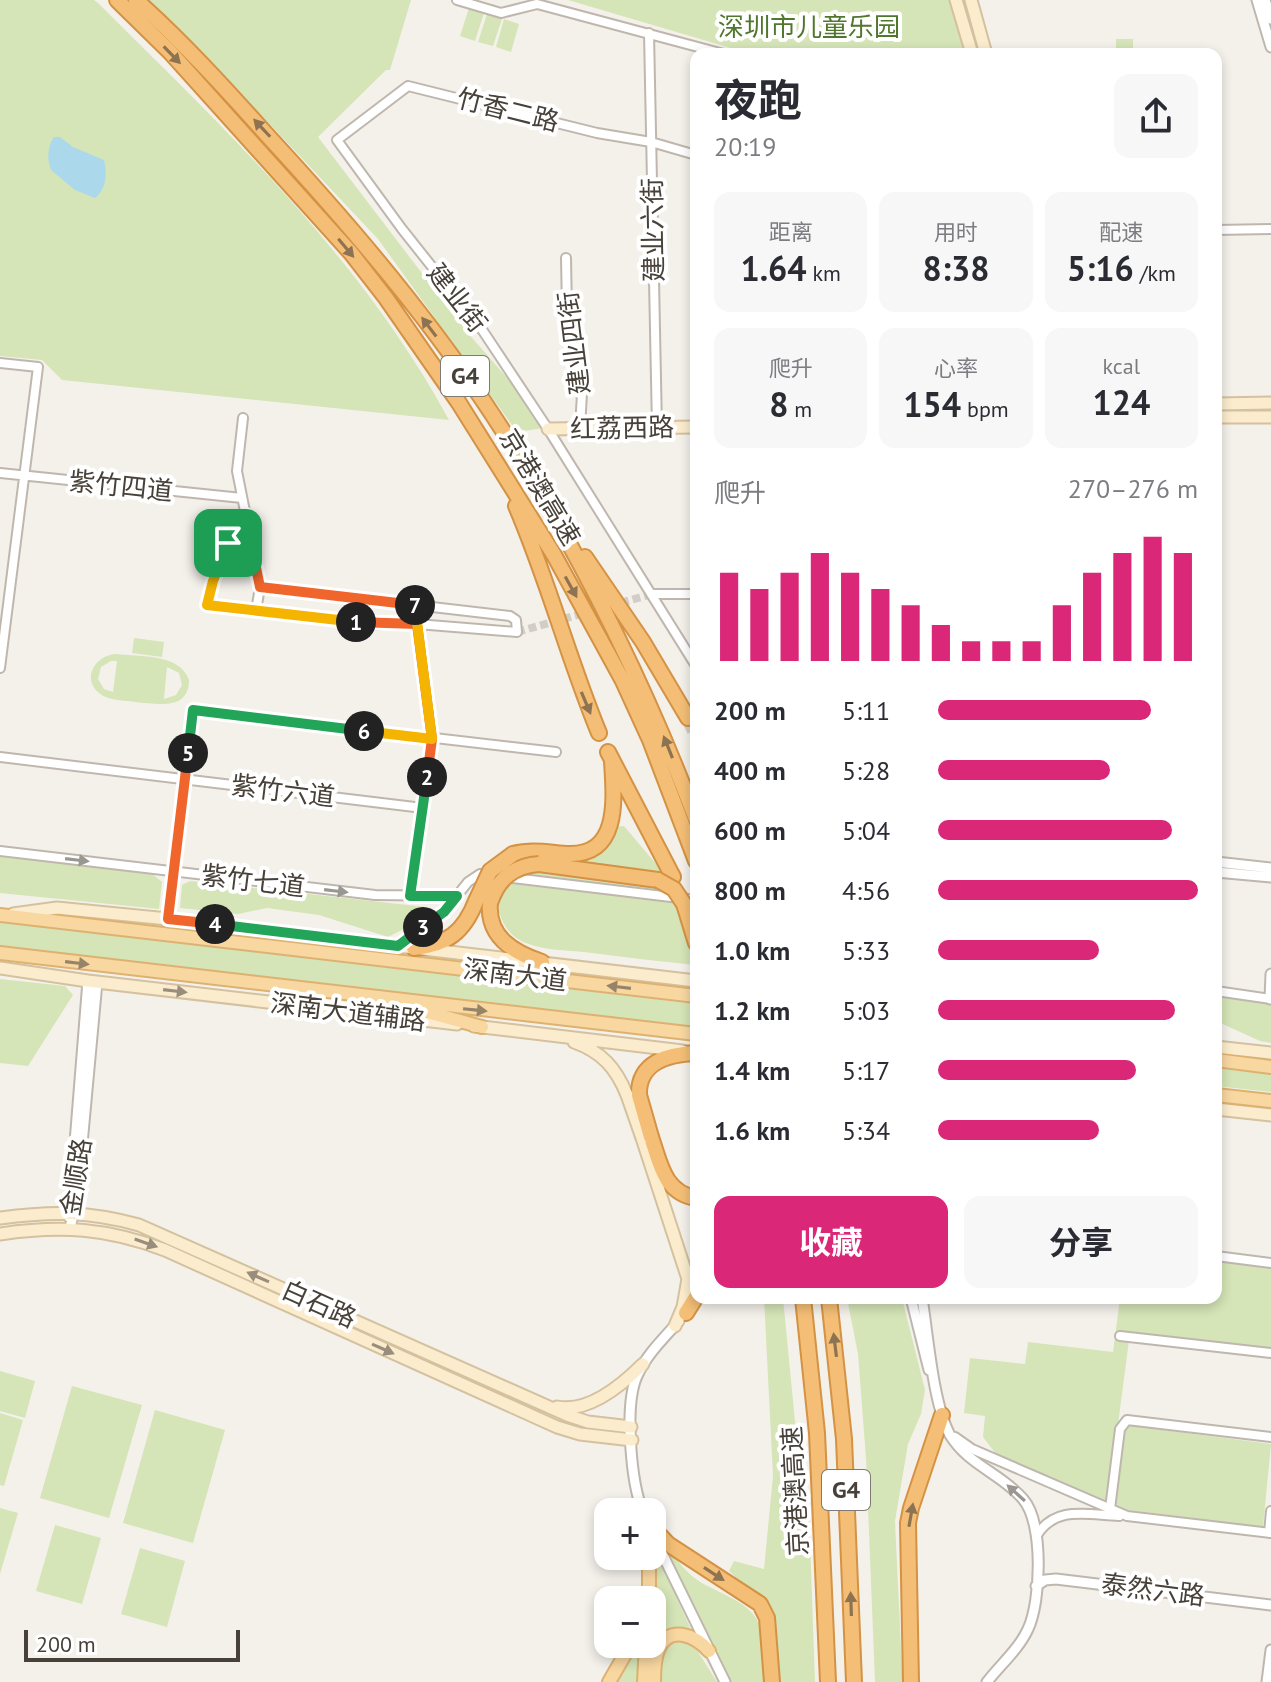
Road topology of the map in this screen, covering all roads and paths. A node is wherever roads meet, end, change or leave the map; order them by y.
1 (117, 0) edge
2 (136, 0) edge
3 (457, 0) edge
4 (956, 0) edge
5 (971, 0) edge
6 (1257, 0) edge
7 (1265, 0) edge
8 (1271, 19) edge
9 (649, 33) junction
10 (1271, 47) edge
11 (703, 48) edge
12 (970, 48) edge
13 (984, 48) edge
14 (337, 140) joint
15 (651, 142) junction
16 (690, 153) edge
17 (1271, 229) edge
18 (1222, 230) edge
19 (566, 258) dead end
20 (0, 363) edge
21 (1269, 403) edge
22 (1222, 404) edge
23 (1222, 417) edge
24 (243, 418) dead end
25 (1271, 418) edge
26 (690, 427) edge
27 (580, 428) junction
28 (657, 428) junction
29 (548, 429) junction
30 (488, 448) junction
31 (527, 468) junction
32 (0, 473) edge
33 (26, 476) junction
34 (242, 498) junction
35 (246, 515) junction
36 (260, 587) junction
37 (652, 594) junction
38 (690, 594) edge
39 (425, 606) junction
40 (256, 611) junction
41 (417, 624) junction
42 (690, 656) edge
43 (0, 668) edge
44 (688, 718) dead end
45 (599, 733) dead end
46 (432, 739) junction
47 (556, 752) dead end
48 (0, 757) edge
49 (185, 779) junction
50 (690, 804) edge
51 (423, 808) junction
52 (690, 845) edge
53 (0, 851) edge
54 (1222, 863) edge
55 (1271, 868) edge
56 (174, 871) junction
57 (1222, 873) edge
58 (1271, 877) edge
59 (666, 878) junction
60 (410, 896) junction
61 (457, 896) junction
62 (483, 902) junction
63 (690, 902) edge
64 (1, 915) edge
65 (168, 919) junction
66 (398, 946) junction
67 (414, 948) junction
68 (0, 953) edge
69 (542, 962) junction
70 (0, 968) edge
71 (492, 972) junction
72 (1271, 974) edge
73 (690, 980) edge
74 (93, 982) junction
75 (1222, 990) edge
76 (690, 995) edge
77 (1269, 996) edge
78 (379, 999) junction
79 (482, 1027) junction
80 (690, 1033) edge
81 (555, 1036) junction
82 (1222, 1048) edge
83 (690, 1051) edge
84 (690, 1053) edge
85 (1271, 1053) edge
86 (1222, 1061) edge
87 (1271, 1067) edge
88 (633, 1095) junction
89 (1222, 1096) edge
90 (1271, 1101) edge
91 (1222, 1110) edge
92 (1271, 1115) edge
93 (647, 1137) junction
94 (690, 1197) edge
95 (72, 1212) junction
96 (0, 1218) edge
97 (70, 1228) junction
98 (0, 1234) edge
99 (1222, 1257) edge
100 (1271, 1263) edge
101 (693, 1304) edge
102 (804, 1304) edge
103 (830, 1304) edge
104 (913, 1304) edge
105 (923, 1304) edge
106 (686, 1313) joint
107 (675, 1326) junction
108 (1120, 1336) dead end
109 (1271, 1353) edge
110 (643, 1364) junction
111 (938, 1396) junction
112 (534, 1401) junction
113 (944, 1420) junction
114 (631, 1427) junction
115 (1271, 1437) edge
116 (632, 1440) junction
117 (639, 1498) edge
118 (1110, 1509) junction
119 (1271, 1511) edge
120 (1127, 1516) junction
121 (1270, 1533) edge
122 (1037, 1535) junction
123 (666, 1542) edge
124 (666, 1562) edge
125 (1037, 1565) junction
126 (1036, 1586) junction
127 (1271, 1602) edge
128 (1271, 1650) edge
129 (709, 1651) junction
130 (623, 1658) edge
131 (645, 1658) edge
132 (911, 1679) edge
133 (609, 1682) edge
134 (644, 1682) edge
135 (654, 1682) edge
136 (725, 1682) edge
137 (772, 1682) edge
138 (828, 1682) edge
139 (854, 1682) edge
140 (987, 1682) edge
141 (1267, 1682) edge

1 -> 30 highway, 京港澳高速 / G4
31 -> 2 highway, 京港澳高速 / G4
3 - 9 street
4 - 12 main road
5 - 13 main road
6 - 10 street
7 - 8 street
9 - 11 street
9 - 15 street, 建业六街
14 - 15 street, 竹香二路
14 - 29 street, 建业街
15 - 16 street, 竹香二路
15 - 28 street, 建业六街
17 - 18 street
19 - 27 street, 建业四街
20 - 33 street
21 - 22 main road
23 - 25 main road
24 - 34 street
26 - 28 main road, 红荔西路
27 - 28 main road, 红荔西路
27 - 29 main road, 红荔西路
29 - 37 street, 建业街
30 -> 45 highway
30 -> 52 highway, 京港澳高速 / G4
31 - 44 highway
50 -> 31 highway, 京港澳高速 / G4
32 - 33 street, 紫竹四道
33 - 34 street, 紫竹四道
33 - 43 street
34 - 35 street
35 - 36 street
35 - 40 street
36 - 39 street
36 - 40 street
37 - 38 street
37 - 42 street, 建业街
39 - 41 street
39 - 41 street
40 - 41 street
41 - 46 street
46 - 47 street
46 - 49 street
46 - 51 street
48 - 49 street, 紫竹六道
49 - 51 street, 紫竹六道
49 - 56 street
51 - 60 street
53 -> 56 street, 紫竹七道
54 - 55 street
56 -> 60 street, 紫竹七道
56 - 65 street
57 - 58 street
59 - 62 highway, bridge
59 - 62 highway, bridge
59 - 63 highway, bridge
60 - 61 street, 紫竹七道
61 - 63 street
61 - 66 street
62 - 67 highway
62 - 69 highway
64 - 65 main road
64 - 71 main road, 深南大道
65 - 66 main road
66 - 67 main road
67 - 69 main road
68 -> 78 main road, 深南大道
69 - 71 main road
69 - 73 main road
70 - 74 main road, 深南大道辅路
76 -> 71 main road, 深南大道
72 - 77 street
74 -> 79 main road, 深南大道辅路
74 - 95 street, 金顺路
75 - 77 street
78 - 79 main road
78 -> 80 main road, 深南大道
79 - 81 main road, 深南大道辅路
81 - 83 main road, 深南大道辅路
81 - 88 main road
82 - 85 main road
84 - 88 highway
86 - 87 main road
88 - 93 highway, bridge
89 - 90 main road
91 - 92 main road
93 - 94 highway
93 - 107 main road
95 - 96 main road, 白石路
95 - 97 street, 金顺路
112 -> 95 main road, 白石路
97 - 98 main road, 白石路
97 -> 116 main road, 白石路
99 - 100 street
101 - 106 highway
102 - 138 highway, 京港澳高速 / G4
139 -> 103 highway, 京港澳高速 / G4
104 - 111 street
105 - 111 street
106 - 107 street
107 - 110 street
108 - 109 street
110 - 112 main road
110 - 114 street
111 - 113 street
112 - 114 main road, 白石路
113 - 118 street
122 -> 113 street
132 -> 113 highway
114 - 116 street
115 - 118 street
116 - 117 street
118 - 120 street
119 - 121 street
120 - 121 street
120 - 122 street
122 - 125 street
123 -> 137 highway
124 - 129 street
125 - 126 street
125 - 127 street, 泰然六路
126 - 127 street, 泰然六路
126 - 140 street
128 - 141 street
129 - 135 main road
129 - 136 street
130 - 133 main road
131 - 134 main road

